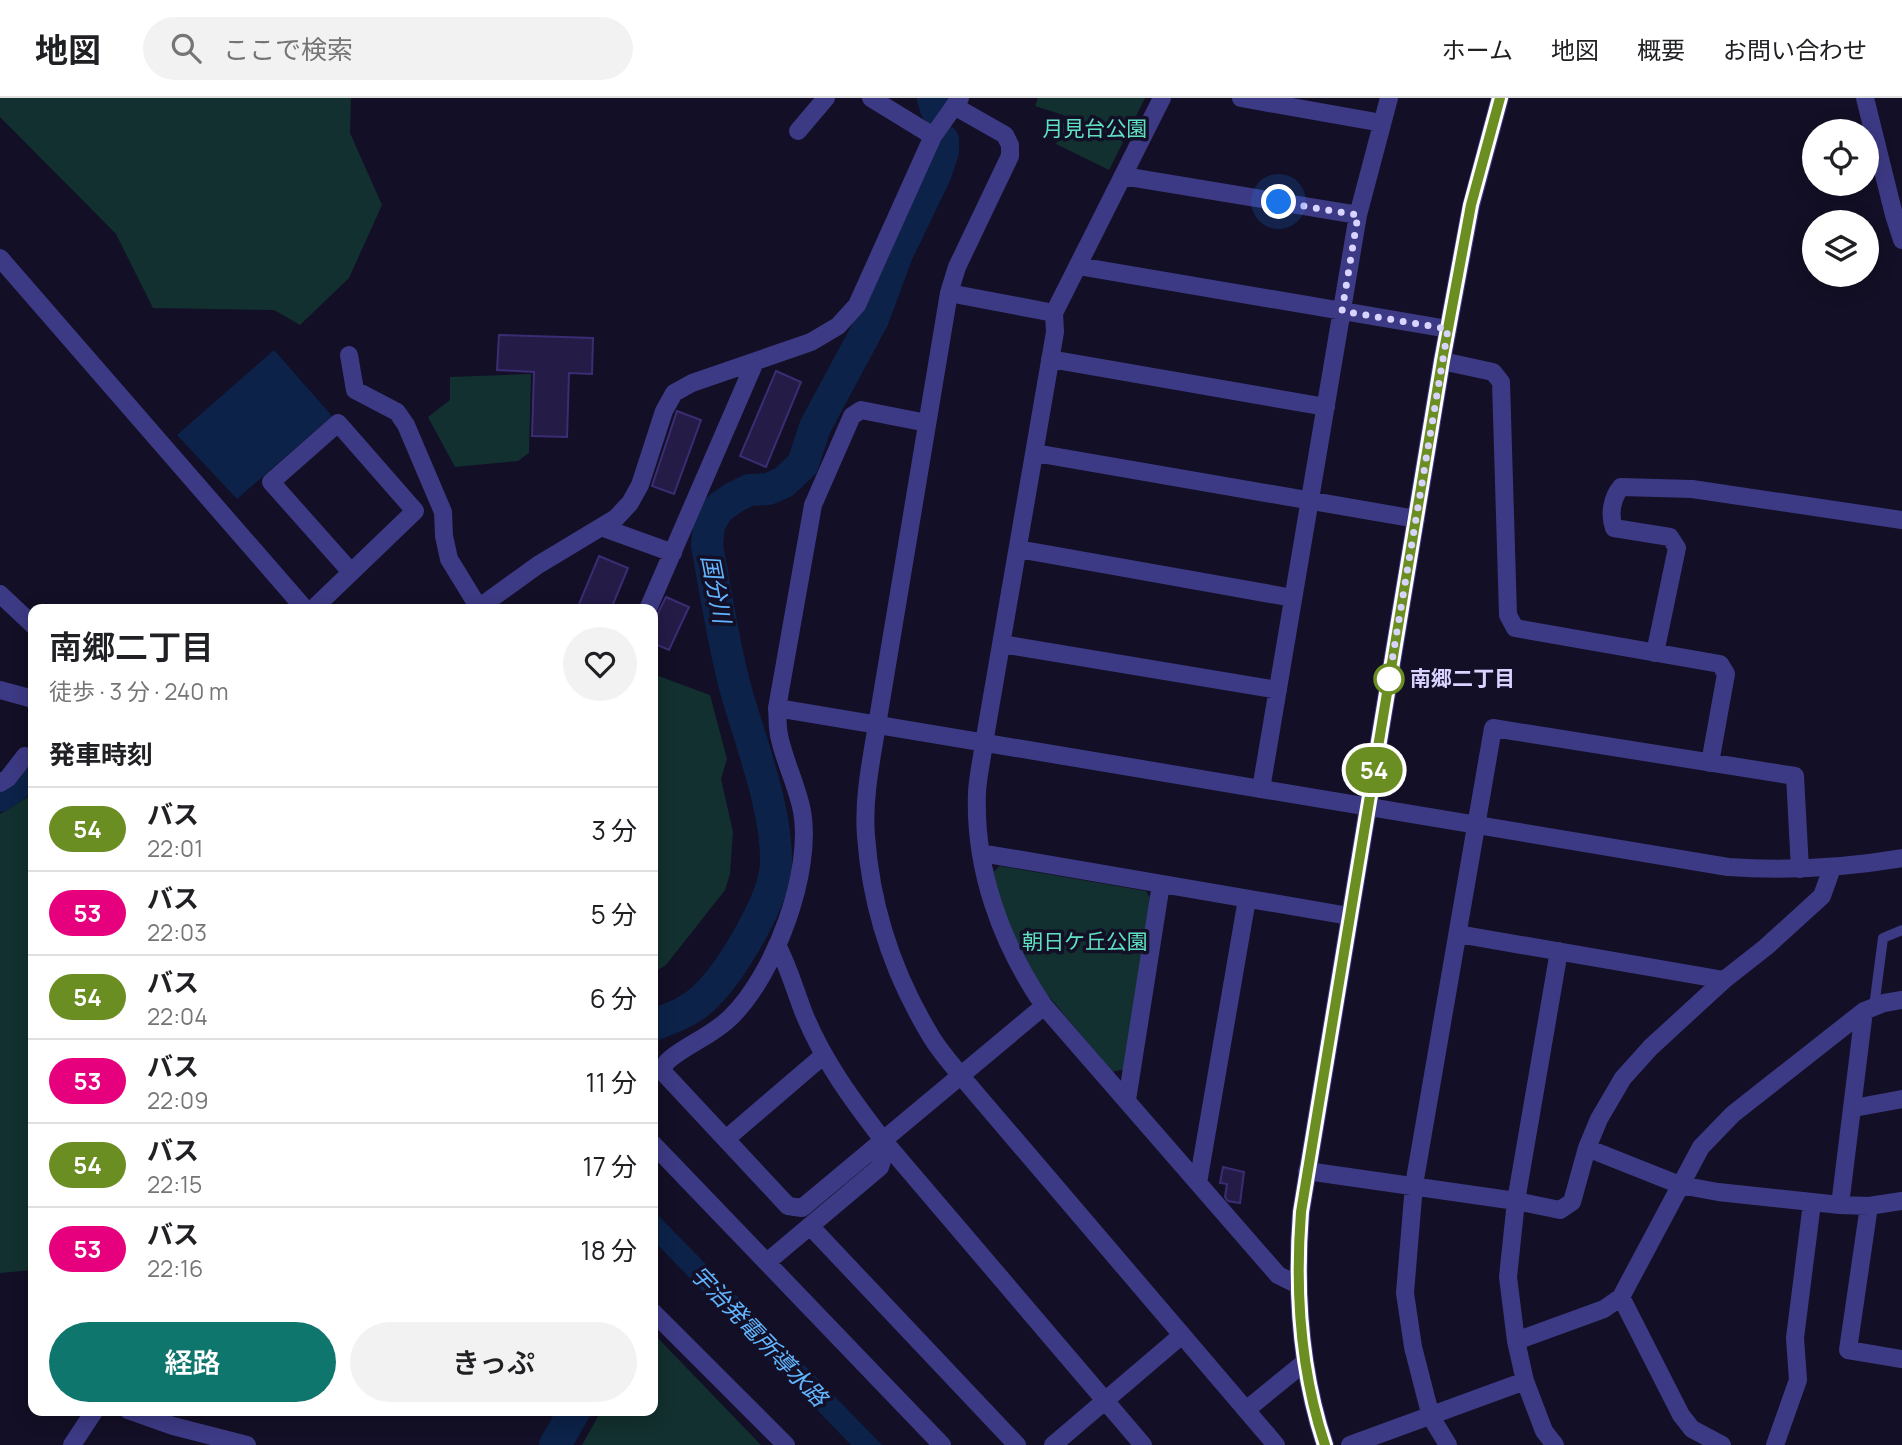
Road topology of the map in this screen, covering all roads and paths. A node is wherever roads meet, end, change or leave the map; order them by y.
1 (826, 98) edge
2 (871, 98) edge
3 (1162, 98) edge
4 (1241, 98) edge
5 (1389, 98) edge
6 (1500, 98) edge
7 (1865, 98) edge
8 (957, 102) edge
9 (1382, 123) junction
10 (798, 131) dead end
11 (933, 136) junction
12 (1123, 176) junction
13 (1358, 215) junction
14 (1898, 215) edge
15 (1902, 240) edge
16 (0, 258) edge
17 (1078, 266) junction
18 (949, 293) junction
19 (1342, 311) junction
20 (1054, 313) junction
21 (1448, 329) junction
22 (349, 355) dead end
23 (1050, 359) junction
24 (1442, 361) junction
25 (755, 362) junction
26 (1326, 407) junction
27 (927, 423) junction
28 (1035, 453) junction
29 (1310, 501) junction
30 (1416, 519) junction
31 (1902, 520) edge
32 (601, 527) junction
33 (1018, 549) junction
34 (673, 553) junction
35 (351, 572) junction
36 (0, 594) edge
37 (1293, 598) junction
38 (301, 604) edge
39 (318, 604) edge
40 (476, 604) edge
41 (484, 604) edge
42 (650, 604) edge
43 (28, 620) edge
44 (1002, 644) junction
45 (1655, 653) junction
46 (0, 690) edge
47 (1278, 690) junction
48 (28, 698) edge
49 (777, 708) junction
50 (877, 725) junction
51 (984, 743) junction
52 (25, 756) dead end
53 (1710, 762) junction
54 (0, 783) edge
55 (1261, 789) junction
56 (1368, 807) junction
57 (1475, 825) junction
58 (981, 853) junction
59 (1902, 858) edge
60 (1832, 868) junction
61 (1800, 869) junction
62 (1161, 884) junction
63 (1247, 899) junction
64 (1349, 916) junction
65 (1902, 930) edge
66 (1458, 934) junction
67 (777, 945) junction
68 (1559, 951) junction
69 (1724, 980) junction
70 (1902, 1000) edge
71 (1044, 1006) junction
72 (1869, 1009) junction
73 (824, 1055) junction
74 (961, 1076) junction
75 (1902, 1099) edge
76 (1127, 1100) junction
77 (1854, 1108) junction
78 (726, 1139) junction
79 (883, 1140) junction
80 (1587, 1148) junction
81 (658, 1149) edge
82 (1307, 1171) junction
83 (1198, 1183) junction
84 (1415, 1185) junction
85 (1680, 1185) junction
86 (1516, 1201) junction
87 (1902, 1202) edge
88 (1812, 1203) junction
89 (1840, 1205) junction
90 (1868, 1206) junction
91 (810, 1226) junction
92 (766, 1262) junction
93 (1297, 1285) junction
94 (1621, 1297) junction
95 (658, 1316) edge
96 (1182, 1335) junction
97 (1516, 1341) junction
98 (1902, 1359) edge
99 (1306, 1362) junction
100 (1525, 1381) junction
101 (1105, 1401) junction
102 (1245, 1410) junction
103 (91, 1416) edge
104 (145, 1416) edge
105 (1431, 1417) junction
106 (1718, 1444) edge
107 (72, 1445) edge
108 (247, 1445) edge
109 (786, 1445) edge
110 (942, 1445) edge
111 (1017, 1445) edge
112 (1053, 1445) edge
113 (1143, 1445) edge
114 (1276, 1445) edge
115 (1325, 1445) edge
116 (1350, 1445) edge
117 (1448, 1445) edge
118 (1555, 1445) edge
119 (1775, 1445) edge

1 - 10 street
2 - 11 street
3 - 12 street
4 - 9 street
5 - 9 street
6 - 21 street
7 - 14 street
8 - 11 street
8 - 18 street
9 - 13 street
11 - 25 street
12 - 13 street
12 - 17 street
13 - 19 street
14 - 15 street
16 - 38 street
17 - 19 street
17 - 20 street
18 - 20 street
18 - 27 street
19 - 21 street
19 - 26 street
20 - 23 street
21 - 24 street
22 - 40 street
23 - 26 street
23 - 28 street
24 - 30 street
24 - 45 street
25 - 32 street
25 - 34 street
26 - 29 street
27 - 49 street
27 - 50 street
28 - 29 street
28 - 33 street
29 - 30 street
29 - 37 street
30 - 56 street
31 - 45 street
32 - 34 street
32 - 41 street
33 - 37 street
33 - 44 street
34 - 42 street
35 - 35 street
35 - 39 street
36 - 43 street
37 - 47 street
44 - 47 street
44 - 51 street
45 - 53 street
46 - 48 street
47 - 55 street
49 - 50 street
49 - 67 street
50 - 51 street
50 - 74 street
51 - 55 street
51 - 58 street
52 - 54 street
53 - 57 street
53 - 61 street
55 - 56 street
56 - 57 street
56 - 64 street
57 - 61 street
57 - 66 street
58 - 62 street
58 - 71 street
59 - 60 street
60 - 61 street
60 - 69 street
62 - 63 street
62 - 76 street
63 - 64 street
63 - 83 street
64 - 82 street
65 - 72 lane
66 - 68 street
66 - 84 street
67 - 73 street
67 - 78 street
68 - 69 street
68 - 86 street
69 - 80 street
70 - 72 street
71 - 74 street
71 - 76 street
72 - 77 street
72 - 85 street
73 - 78 street
73 - 79 street
74 - 79 street
74 - 96 street
75 - 77 street
76 - 83 street
77 - 89 street
78 - 79 street
79 - 91 street
79 - 101 street
80 - 85 street
80 - 86 street
81 - 92 street
82 - 84 street
82 - 93 street
83 - 93 street
84 - 86 street
84 - 105 street
85 - 88 street
85 - 94 street
86 - 97 street
87 - 90 street
88 - 89 street
88 - 119 street
89 - 90 street
90 - 98 street
91 - 92 street
91 - 111 street
92 - 110 street
93 - 99 street
94 - 97 street
94 - 106 street
95 - 109 street
96 - 101 street
96 - 102 street
97 - 100 street
99 - 102 street
99 - 115 street
100 - 105 street
100 - 118 street
101 - 112 street
101 - 113 street
102 - 114 street
103 - 107 street
104 - 108 street
105 - 116 street
105 - 117 street

